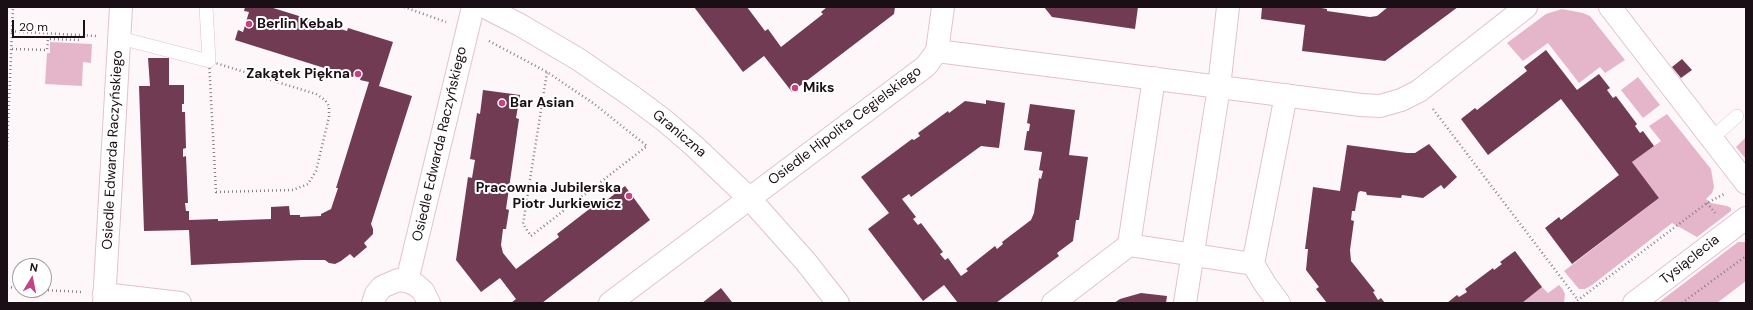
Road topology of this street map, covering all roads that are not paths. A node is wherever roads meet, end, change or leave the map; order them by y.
1 (122, 7) edge
2 (206, 7) edge
3 (473, 7) edge
4 (485, 7) edge
5 (943, 7) edge
6 (1228, 7) edge
7 (1526, 7) edge
8 (1610, 7) edge
9 (120, 38) junction
10 (938, 52) junction
11 (1154, 78) junction
12 (1218, 87) junction
13 (1286, 95) junction
14 (1737, 116) dead end
15 (1712, 138) junction
16 (1737, 188) edge
17 (749, 198) junction
18 (1746, 218) edge
19 (1129, 244) junction
20 (1192, 254) junction
21 (1253, 264) junction
22 (407, 281) junction
23 (104, 298) edge
24 (180, 303) edge
25 (373, 303) edge
26 (429, 303) edge
27 (610, 303) edge
28 (838, 303) edge
29 (1052, 303) edge
30 (1185, 303) edge
31 (1278, 303) edge
32 (1634, 303) edge

1 - 9 street, Osiedle Edwarda Raczyńskiego
2 - 9 lane
3 - 22 street, Osiedle Edwarda Raczyńskiego
4 - 17 street, Graniczna
5 - 10 street
6 - 12 street
7 - 13 street
8 - 15 street
9 - 23 street, Osiedle Edwarda Raczyńskiego
10 - 11 street
10 - 17 street, Osiedle Hipolita Cegielskiego
11 - 12 street
11 - 19 street
12 - 13 street
12 - 20 street
13 - 21 street
14 - 15 lane
15 - 16 street
17 - 27 street
17 - 28 street, Graniczna
18 - 32 street, Tysiąclecia
19 - 20 street
19 - 29 street
20 - 21 street
20 - 30 street
21 - 31 street
22 - 25 street
22 - 26 street
23 - 24 street

